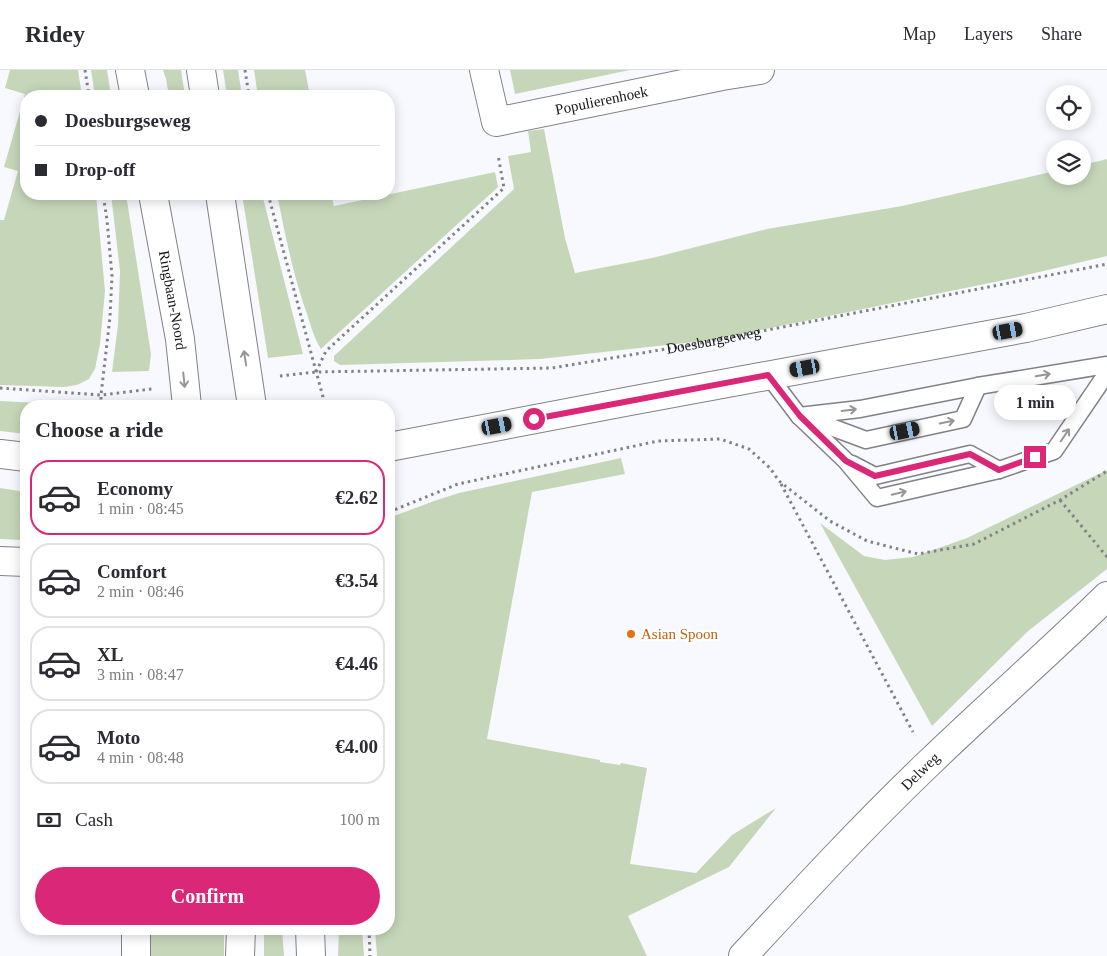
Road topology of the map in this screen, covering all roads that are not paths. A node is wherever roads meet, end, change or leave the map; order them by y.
1 (130, 70) edge
2 (201, 70) edge
3 (484, 70) edge
4 (760, 70) edge
5 (133, 90) edge
6 (204, 90) edge
7 (154, 200) edge
8 (221, 200) edge
9 (1107, 309) edge
10 (1107, 365) edge
11 (1107, 373) edge
12 (768, 375) junction
13 (978, 386) junction
14 (186, 400) edge
15 (251, 400) edge
16 (800, 416) junction
17 (395, 446) edge
18 (0, 454) edge
19 (20, 456) edge
20 (846, 461) junction
21 (999, 470) junction
22 (0, 561) edge
23 (20, 562) edge
24 (1107, 596) edge
25 (136, 935) edge
26 (241, 935) edge
27 (310, 935) edge
28 (136, 956) edge
29 (240, 956) edge
30 (311, 956) edge
31 (743, 956) edge

1 - 5 main road
2 - 6 main road
3 - 4 main road, Populierenhoek
7 -> 14 main road, Ringbaan-Noord
15 -> 8 main road
9 - 12 main road
13 -> 10 lane
21 -> 11 lane
12 - 16 lane
12 - 17 main road
16 -> 13 lane
16 -> 13 lane
16 - 20 lane
18 - 19 main road
20 - 21 lane
20 -> 21 lane
22 - 23 main road
24 - 31 main road, Delweg
25 - 28 main road
26 - 29 main road
27 - 30 main road

